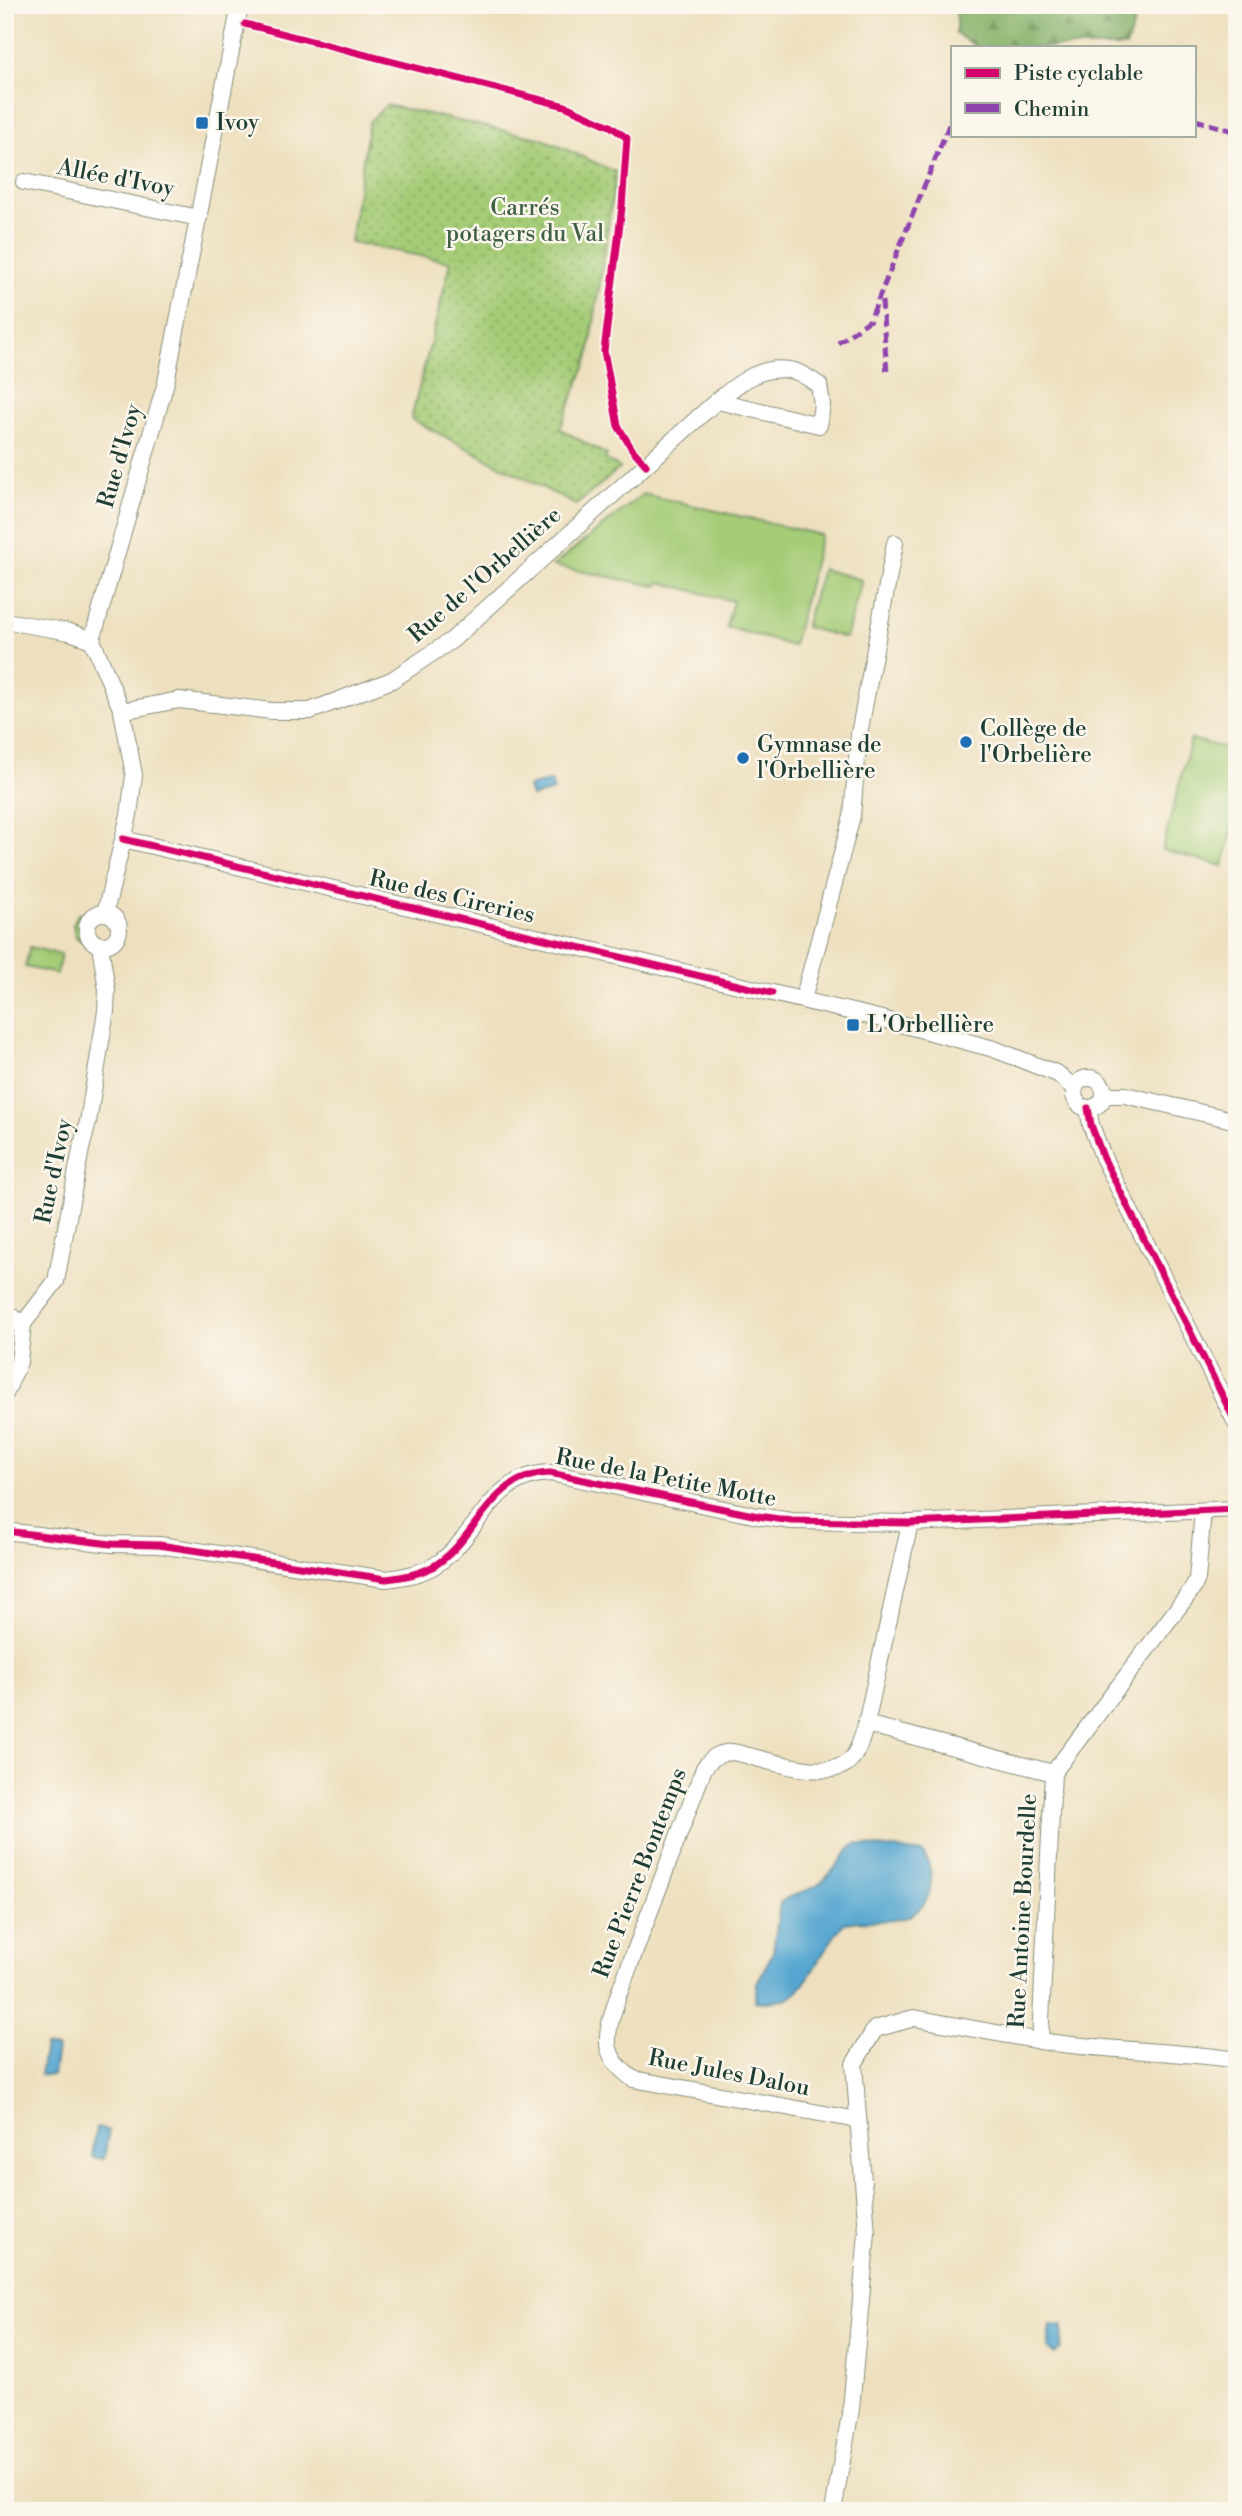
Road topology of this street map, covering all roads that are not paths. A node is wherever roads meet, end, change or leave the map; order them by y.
1 (240, 5) edge
2 (24, 182) dead end
3 (199, 218) junction
4 (718, 401) junction
5 (895, 543) dead end
6 (5, 621) edge
7 (92, 640) junction
8 (122, 711) junction
9 (123, 839) junction
10 (105, 913) junction
11 (100, 945) junction
12 (803, 1000) junction
13 (1075, 1089) junction
14 (1104, 1095) junction
15 (1088, 1108) junction
16 (1237, 1121) edge
17 (5, 1312) edge
18 (23, 1324) junction
19 (5, 1394) edge
20 (1237, 1425) edge
21 (1237, 1509) edge
22 (1203, 1511) junction
23 (910, 1523) junction
24 (5, 1531) edge
25 (866, 1724) junction
26 (1053, 1773) junction
27 (1040, 2041) junction
28 (607, 2047) joint
29 (1237, 2060) edge
30 (858, 2120) junction
31 (833, 2511) edge

1 - 3 street, Rue d'Ivoy
2 - 3 street, Allée d'Ivoy
3 - 7 street, Rue d'Ivoy
4 - 4 street, Rue de l'Orbellière
4 - 8 street, Rue de l'Orbellière
5 - 12 street
6 - 7 street
7 - 8 street
8 - 9 street
9 - 10 street
9 - 12 street, Rue des Cireries
10 - 11 street
10 - 11 street
11 - 18 street, Rue d'Ivoy
12 - 13 street, Rue des Cireries
13 - 14 street
13 - 15 street
14 - 15 street
14 - 16 street
15 - 20 street
17 - 18 street
18 - 19 street
21 - 22 street, Rue de la Petite Motte
22 - 23 street, Rue de la Petite Motte
22 - 26 street, Rue Antoine Bourdelle
23 - 24 street, Rue de la Petite Motte
23 - 25 street
25 - 26 street
25 - 28 street, Rue Pierre Bontemps
26 - 27 street, Rue Antoine Bourdelle
27 - 29 street
27 - 30 street, Rue Antoine Bourdelle
28 - 30 street, Rue Jules Dalou
30 - 31 street, Rue Antoine Bourdelle

